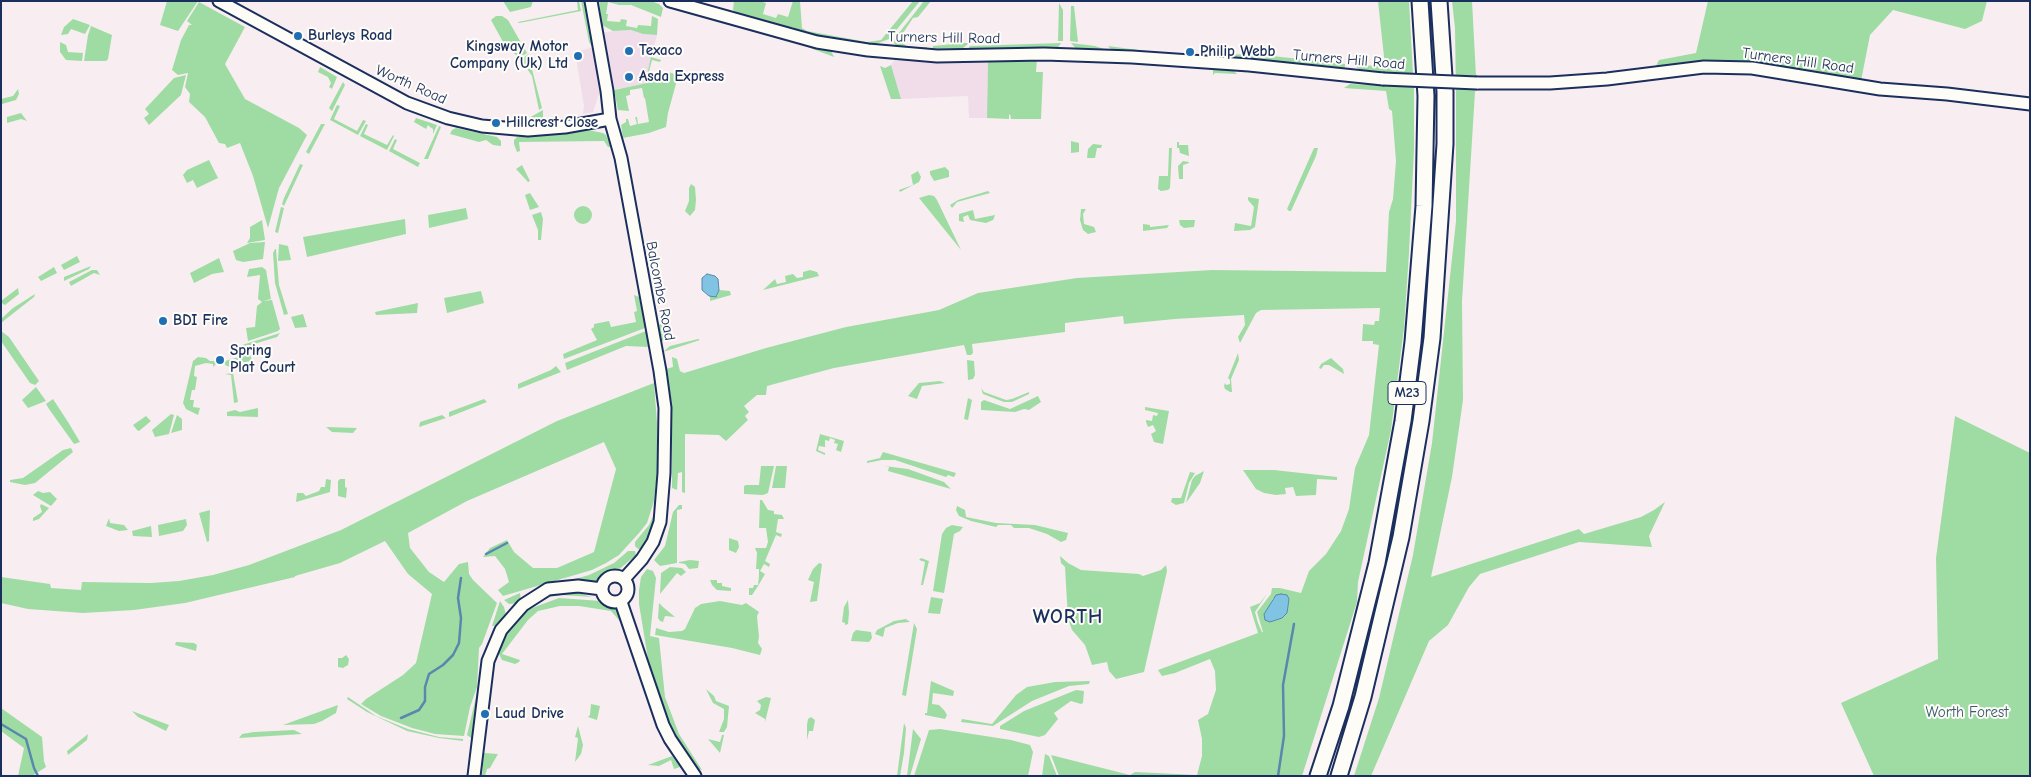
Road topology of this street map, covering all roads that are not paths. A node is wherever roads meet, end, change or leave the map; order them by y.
1 (218, 1) edge
2 (591, 1) edge
3 (670, 1) edge
4 (1420, 1) edge
5 (1439, 1) edge
6 (2030, 104) edge
7 (610, 119) junction
8 (624, 579) junction
9 (602, 589) junction
10 (622, 602) junction
11 (474, 776) edge
12 (695, 776) edge
13 (1318, 776) edge
14 (1339, 776) edge

1 - 7 street, Worth Road
2 - 7 street, Balcombe Road
3 - 6 street, Turners Hill Road, bridge
4 - 13 highway, M23
5 - 14 highway, M23
7 - 8 street, Balcombe Road
8 - 9 street
8 - 10 street
9 - 10 street
9 - 11 street
10 - 12 street

